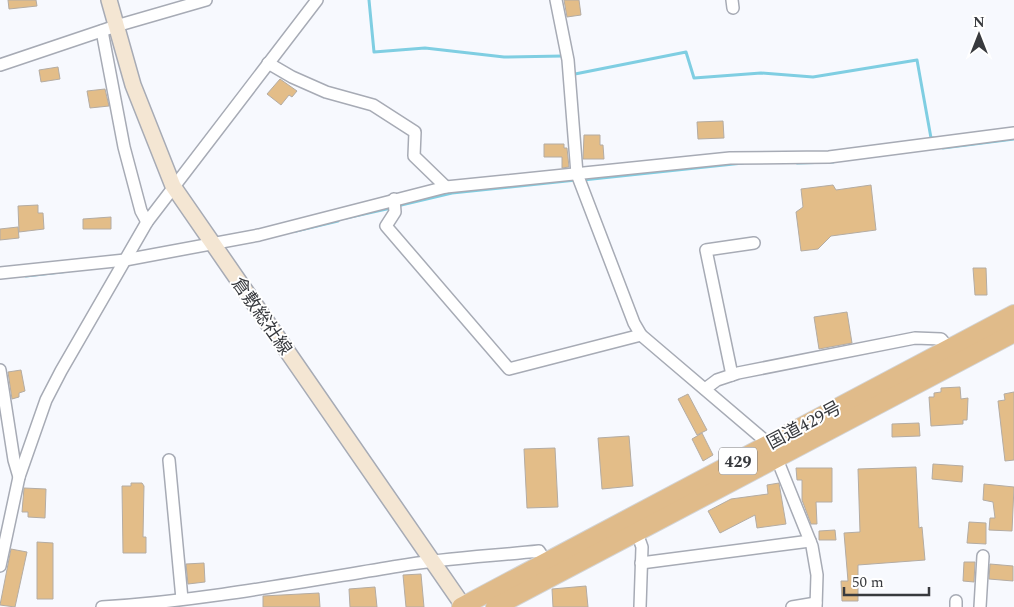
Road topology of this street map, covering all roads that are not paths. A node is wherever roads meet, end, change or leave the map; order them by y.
1 (108, 0) edge
2 (206, 0) edge
3 (317, 0) edge
4 (556, 0) edge
5 (116, 26) junction
6 (102, 31) junction
7 (268, 62) junction
8 (0, 64) edge
9 (1014, 133) edge
10 (578, 178) junction
11 (173, 186) junction
12 (446, 187) junction
13 (395, 203) junction
14 (147, 222) junction
15 (210, 242) junction
16 (754, 243) dead end
17 (123, 263) junction
18 (0, 273) edge
19 (1014, 314) edge
20 (1014, 333) edge
21 (641, 335) junction
22 (949, 348) junction
23 (0, 370) edge
24 (732, 375) junction
25 (1, 384) edge
26 (705, 389) junction
27 (773, 451) junction
28 (169, 460) dead end
29 (19, 477) junction
30 (636, 533) junction
31 (810, 541) junction
32 (983, 556) dead end
33 (435, 562) junction
34 (642, 563) junction
35 (0, 566) edge
36 (550, 569) junction
37 (182, 600) junction
38 (504, 605) edge
39 (816, 605) edge
40 (102, 607) edge
41 (463, 607) edge
42 (640, 607) edge
43 (792, 607) edge
44 (980, 607) edge

1 - 5 main road, 倉敷総社線
2 - 5 street
3 - 7 street
4 - 10 street
5 - 6 street
5 - 11 main road, 倉敷総社線
6 - 8 street
6 - 14 street
7 - 11 street
7 - 12 street
9 - 10 street
10 - 12 street
10 - 21 street
11 - 14 street
11 - 15 main road, 倉敷総社線
12 - 13 street
13 - 15 street
13 - 21 street
14 - 17 street
15 - 17 street
15 - 33 main road, 倉敷総社線
16 - 24 street
17 - 18 street
17 - 29 street
19 - 22 highway, 国道429号 / 429
20 - 27 highway, 国道429号 / 429
21 - 26 street
22 - 24 street
22 - 27 highway, 国道429号 / 429
23 - 25 street
24 - 26 street
25 - 29 street
26 - 27 street
27 - 30 highway, 国道429号 / 429
27 - 31 street
27 - 36 highway, 国道429号 / 429
28 - 37 street
29 - 35 street
30 - 34 street
30 - 36 highway, 国道429号 / 429
31 - 34 street
31 - 39 street
32 - 44 street
33 - 36 street
33 - 37 street
33 - 41 main road, 倉敷総社線
34 - 42 street
36 - 38 highway, 国道429号 / 429
36 - 41 highway, 国道429号 / 429
37 - 40 street
39 - 43 street

